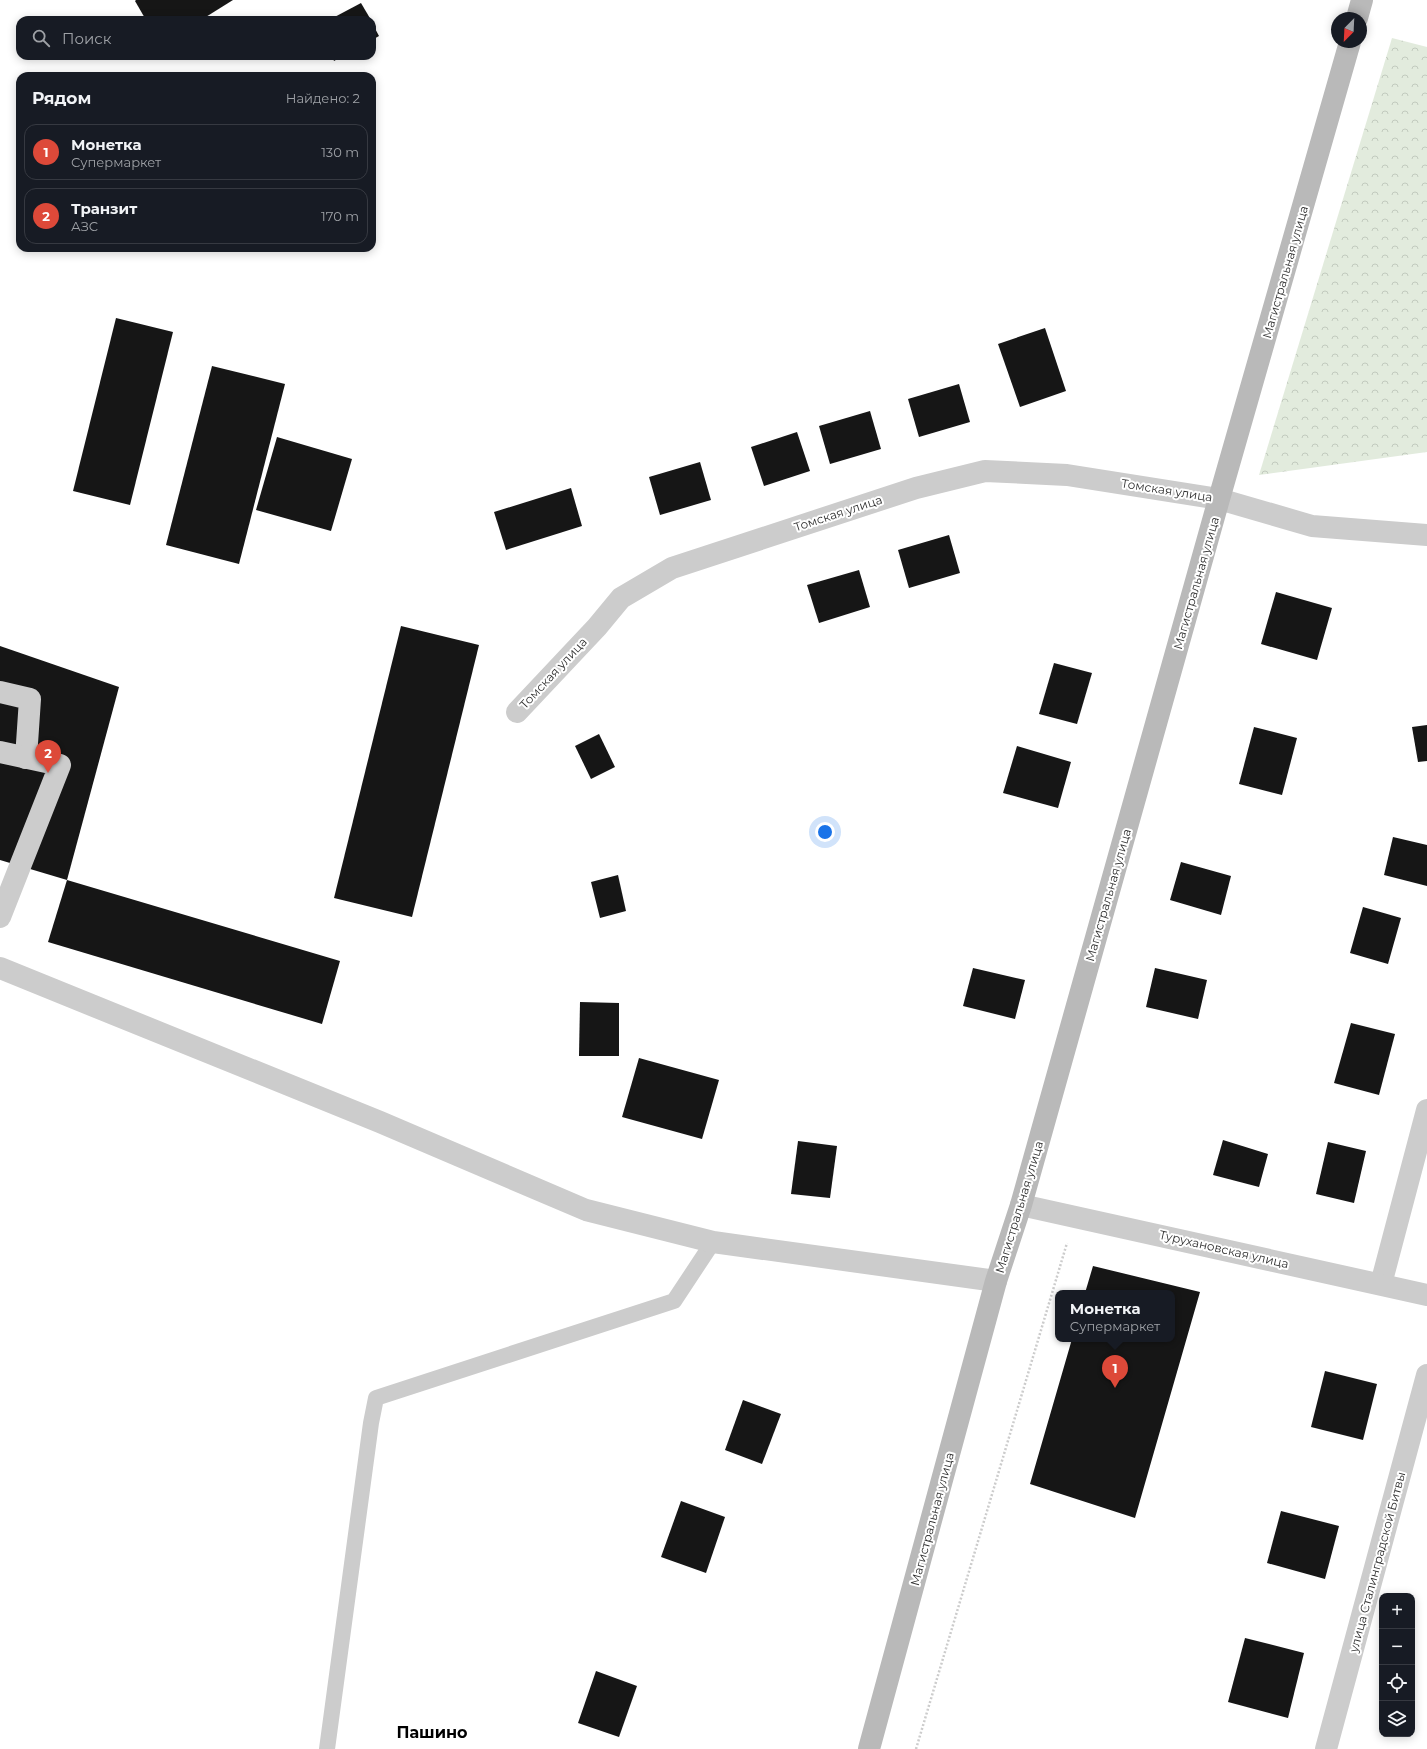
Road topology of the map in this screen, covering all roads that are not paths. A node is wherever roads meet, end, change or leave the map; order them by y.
1 (1362, 0) edge
2 (1359, 12) edge
3 (1348, 48) edge
4 (1219, 499) junction
5 (1427, 535) edge
6 (0, 692) edge
7 (517, 712) dead end
8 (0, 752) edge
9 (26, 758) junction
10 (0, 917) edge
11 (0, 968) edge
12 (1427, 1110) edge
13 (1021, 1205) junction
14 (713, 1242) junction
15 (996, 1281) junction
16 (1381, 1284) junction
17 (1427, 1295) edge
18 (1427, 1375) edge
19 (327, 1749) edge
20 (869, 1749) edge
21 (1326, 1749) edge

1 - 2 main road
3 - 4 main road, Магистральная улица
4 - 5 street, Томская улица
4 - 7 street, Томская улица
4 - 13 main road, Магистральная улица
6 - 9 street
8 - 9 street
9 - 10 street
11 - 14 street
12 - 16 street
13 - 15 main road, Магистральная улица
13 - 16 street, Турухановская улица
14 - 15 street
14 - 19 lane
15 - 20 main road, Магистральная улица
16 - 17 street, Турухановская улица
18 - 21 street, улица Сталинградской Битвы

